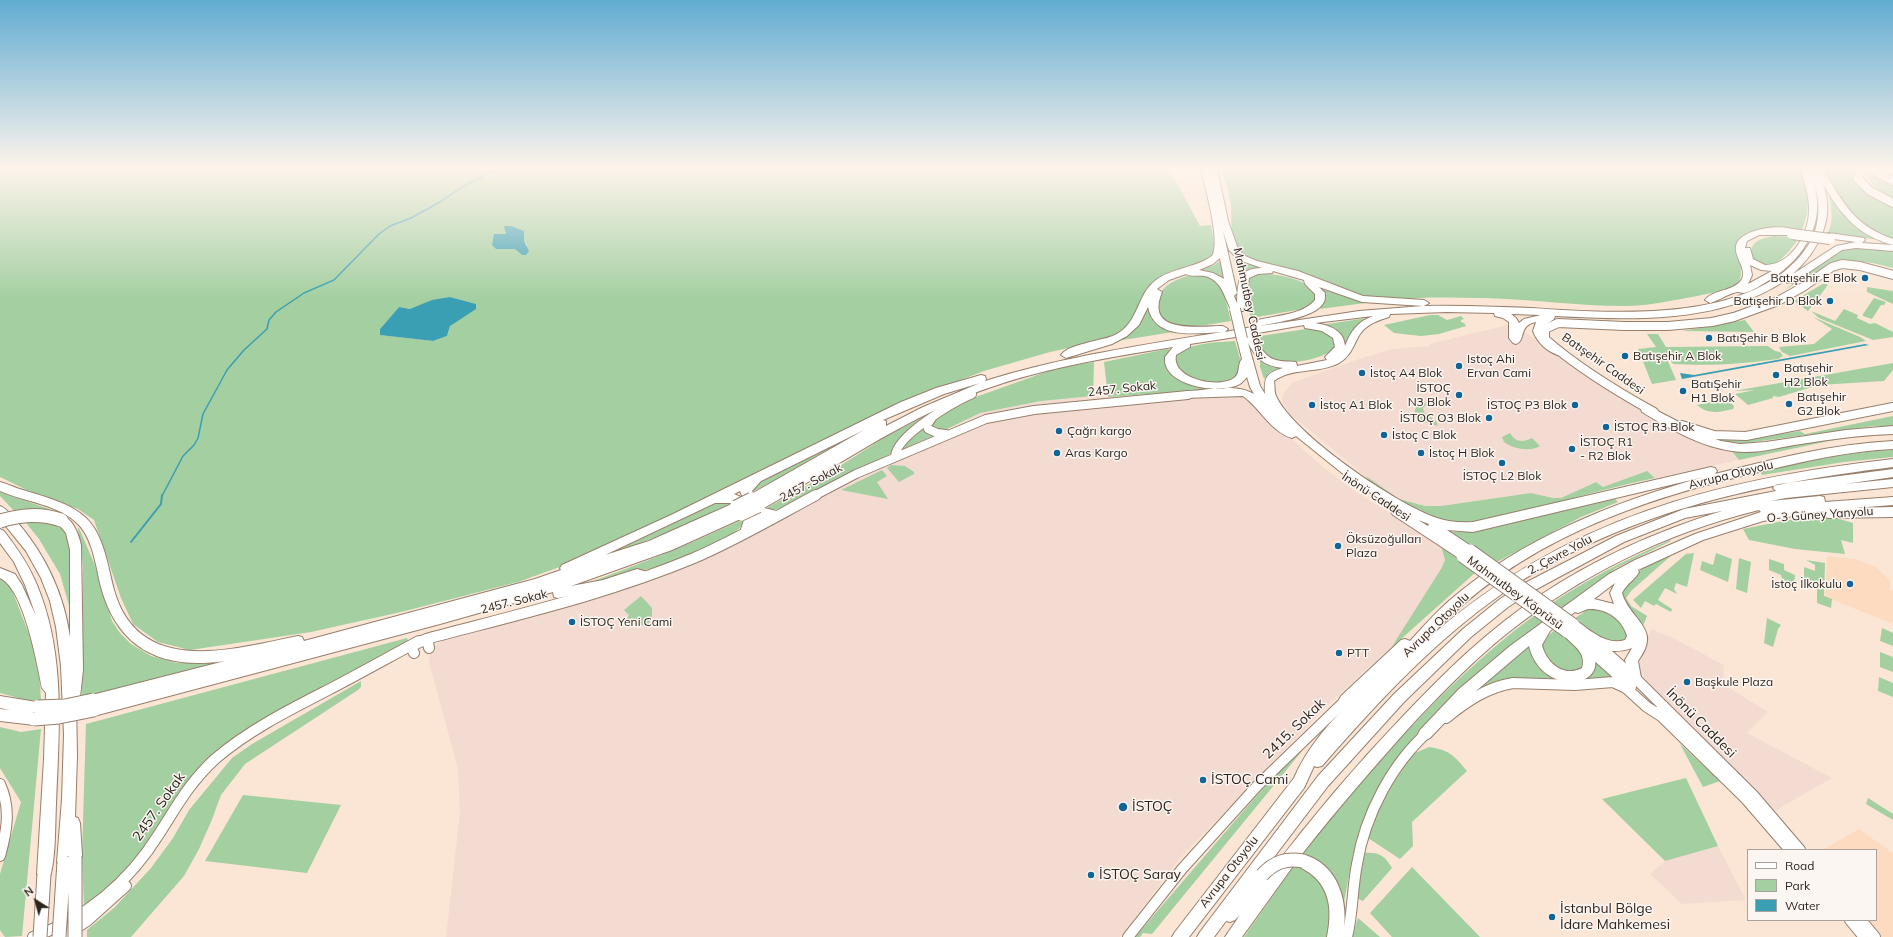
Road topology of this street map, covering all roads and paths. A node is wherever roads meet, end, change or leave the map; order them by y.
1 (1218, 213) edge
2 (1219, 213) edge
3 (1813, 213) edge
4 (1823, 213) edge
5 (1845, 213) edge
6 (1221, 224) junction
7 (1793, 233) junction
8 (1892, 245) edge
9 (1797, 253) junction
10 (1843, 264) junction
11 (1893, 271) edge
12 (1893, 275) edge
13 (1759, 292) junction
14 (1710, 300) junction
15 (1426, 306) junction
16 (1238, 309) junction
17 (1458, 309) junction
18 (1260, 326) junction
19 (1223, 332) junction
20 (1244, 340) junction
21 (1560, 353) junction
22 (1066, 355) junction
23 (1014, 375) junction
24 (981, 379) junction
25 (1221, 386) junction
26 (1188, 395) junction
27 (1893, 407) edge
28 (1276, 408) junction
29 (1646, 409) junction
30 (939, 412) junction
31 (1893, 430) edge
32 (949, 434) junction
33 (1292, 434) junction
34 (1893, 437) edge
35 (824, 445) junction
36 (1893, 445) edge
37 (896, 457) junction
38 (1893, 463) edge
39 (1773, 464) junction
40 (1893, 473) edge
41 (1889, 484) edge
42 (0, 486) edge
43 (1893, 500) edge
44 (754, 504) junction
45 (1398, 505) junction
46 (739, 510) junction
47 (0, 511) edge
48 (1893, 512) edge
49 (1684, 514) junction
50 (777, 515) junction
51 (1724, 516) junction
52 (675, 518) junction
53 (0, 521) edge
54 (1746, 522) junction
55 (751, 530) junction
56 (0, 534) edge
57 (1466, 553) junction
58 (1664, 553) junction
59 (0, 572) edge
60 (643, 576) junction
61 (473, 601) junction
62 (1454, 604) junction
63 (1564, 614) junction
64 (427, 618) junction
65 (1550, 624) junction
66 (1570, 628) junction
67 (454, 631) junction
68 (419, 641) junction
69 (428, 648) junction
70 (414, 653) junction
71 (1634, 678) junction
72 (1346, 700) joint
73 (53, 701) junction
74 (0, 702) edge
75 (70, 709) junction
76 (36, 713) junction
77 (0, 715) edge
78 (1661, 716) junction
79 (1425, 734) junction
80 (1299, 783) junction
81 (0, 784) edge
82 (1789, 849) edge
83 (1799, 849) edge
84 (0, 856) edge
85 (69, 859) junction
86 (1357, 861) junction
87 (1851, 921) edge
88 (1862, 921) edge
89 (33, 937) edge
90 (40, 937) edge
91 (61, 937) edge
92 (75, 937) edge
93 (1128, 937) edge
94 (1180, 937) edge
95 (1205, 937) edge
96 (1233, 937) edge
97 (1335, 937) edge
98 (1341, 937) edge
99 (1347, 937) edge
100 (1864, 937) edge
101 (1875, 937) edge

1 - 6 highway, Mahmutbey Caddesi
2 - 6 highway, Mahmutbey Caddesi
3 - 9 highway, Batışehir Caddesi
4 - 13 highway, Batışehir Caddesi
5 - 8 highway
6 - 15 highway
6 - 16 highway, Mahmutbey Caddesi
6 - 22 highway
7 - 8 highway, bridge
7 - 9 highway
7 - 14 highway
8 - 13 highway
9 - 14 highway, Batışehir Caddesi
10 - 11 main road
10 - 12 main road
10 - 21 main road, Batışehir Caddesi
13 - 17 highway, Batışehir Caddesi
14 - 15 highway, Batışehir Caddesi
15 - 17 highway, Batışehir Caddesi
15 - 18 highway, Batışehir Caddesi
15 - 28 highway
16 - 18 highway
16 - 19 highway
16 - 20 highway, Mahmutbey Caddesi, bridge
17 - 21 highway
18 - 19 highway, Batışehir Caddesi
18 - 20 highway
19 - 22 highway
19 - 23 highway
19 - 25 highway
20 - 25 highway
20 - 28 highway, Mahmutbey Caddesi
20 - 33 highway, Mahmutbey Caddesi
21 - 29 main road, Batışehir Caddesi
22 - 24 highway
23 - 30 main road
23 - 44 highway
24 - 35 highway
24 - 44 highway
25 - 26 highway
26 - 32 main road, 2457. Sokak
26 - 33 highway
27 - 29 main road, Batışehir Caddesi
28 - 45 highway
29 - 31 highway
30 - 32 main road
30 - 37 main road
32 - 37 main road, 2457. Sokak
33 - 57 highway, İnönü Caddesi
34 - 39 highway
35 - 44 highway
35 - 52 highway
36 - 39 highway, Avrupa Otoyolu
37 - 50 main road, 2457. Sokak
38 - 80 highway, 2. Çevre Yolu
39 - 45 highway
39 - 62 highway, Avrupa Otoyolu
40 - 49 highway
41 - 49 highway, Avrupa Otoyolu
41 - 51 highway
42 - 64 highway
43 - 51 highway
43 - 54 highway
44 - 46 highway, bridge
44 - 50 highway
44 - 55 highway
45 - 57 highway
46 - 61 highway
46 - 64 highway
47 - 75 highway
48 - 54 highway, O-3 Güney Yanyolu
49 - 95 highway, Avrupa Otoyolu
50 - 55 main road, 2457. Sokak
51 - 96 highway
52 - 55 highway
52 - 61 highway
53 - 75 highway, bridge
54 - 58 highway
55 - 60 main road, 2457. Sokak
56 - 73 highway
57 - 66 highway, Mahmutbey Köprüsü, bridge
58 - 63 highway
58 - 71 highway
59 - 73 highway
60 - 64 highway
60 - 67 main road, 2457. Sokak
61 - 64 highway
62 - 72 highway
62 - 80 highway, Avrupa Otoyolu
63 - 65 highway
63 - 66 highway
64 - 76 highway, bridge
65 - 66 highway
65 - 79 highway
66 - 71 main road, İnönü Caddesi
66 - 78 main road, İnönü Caddesi
67 - 68 main road, 2457. Sokak
67 - 69 main road, 2457. Sokak
68 - 69 main road
68 - 70 main road
68 - 89 main road, 2457. Sokak
69 - 70 main road, 2457. Sokak
70 - 91 main road, 2457. Sokak
71 - 83 main road, İnönü Caddesi
72 - 93 main road, 2415. Sokak
73 - 90 highway, bridge
74 - 76 highway
75 - 85 highway
76 - 77 highway
78 - 79 main road
78 - 82 main road, İnönü Caddesi
79 - 86 main road
80 - 94 highway, Avrupa Otoyolu
81 - 84 main road
85 - 91 highway, bridge
85 - 92 highway, bridge
86 - 98 main road
86 - 99 main road
87 - 100 main road
88 - 101 main road
95 - 97 highway, bridge

